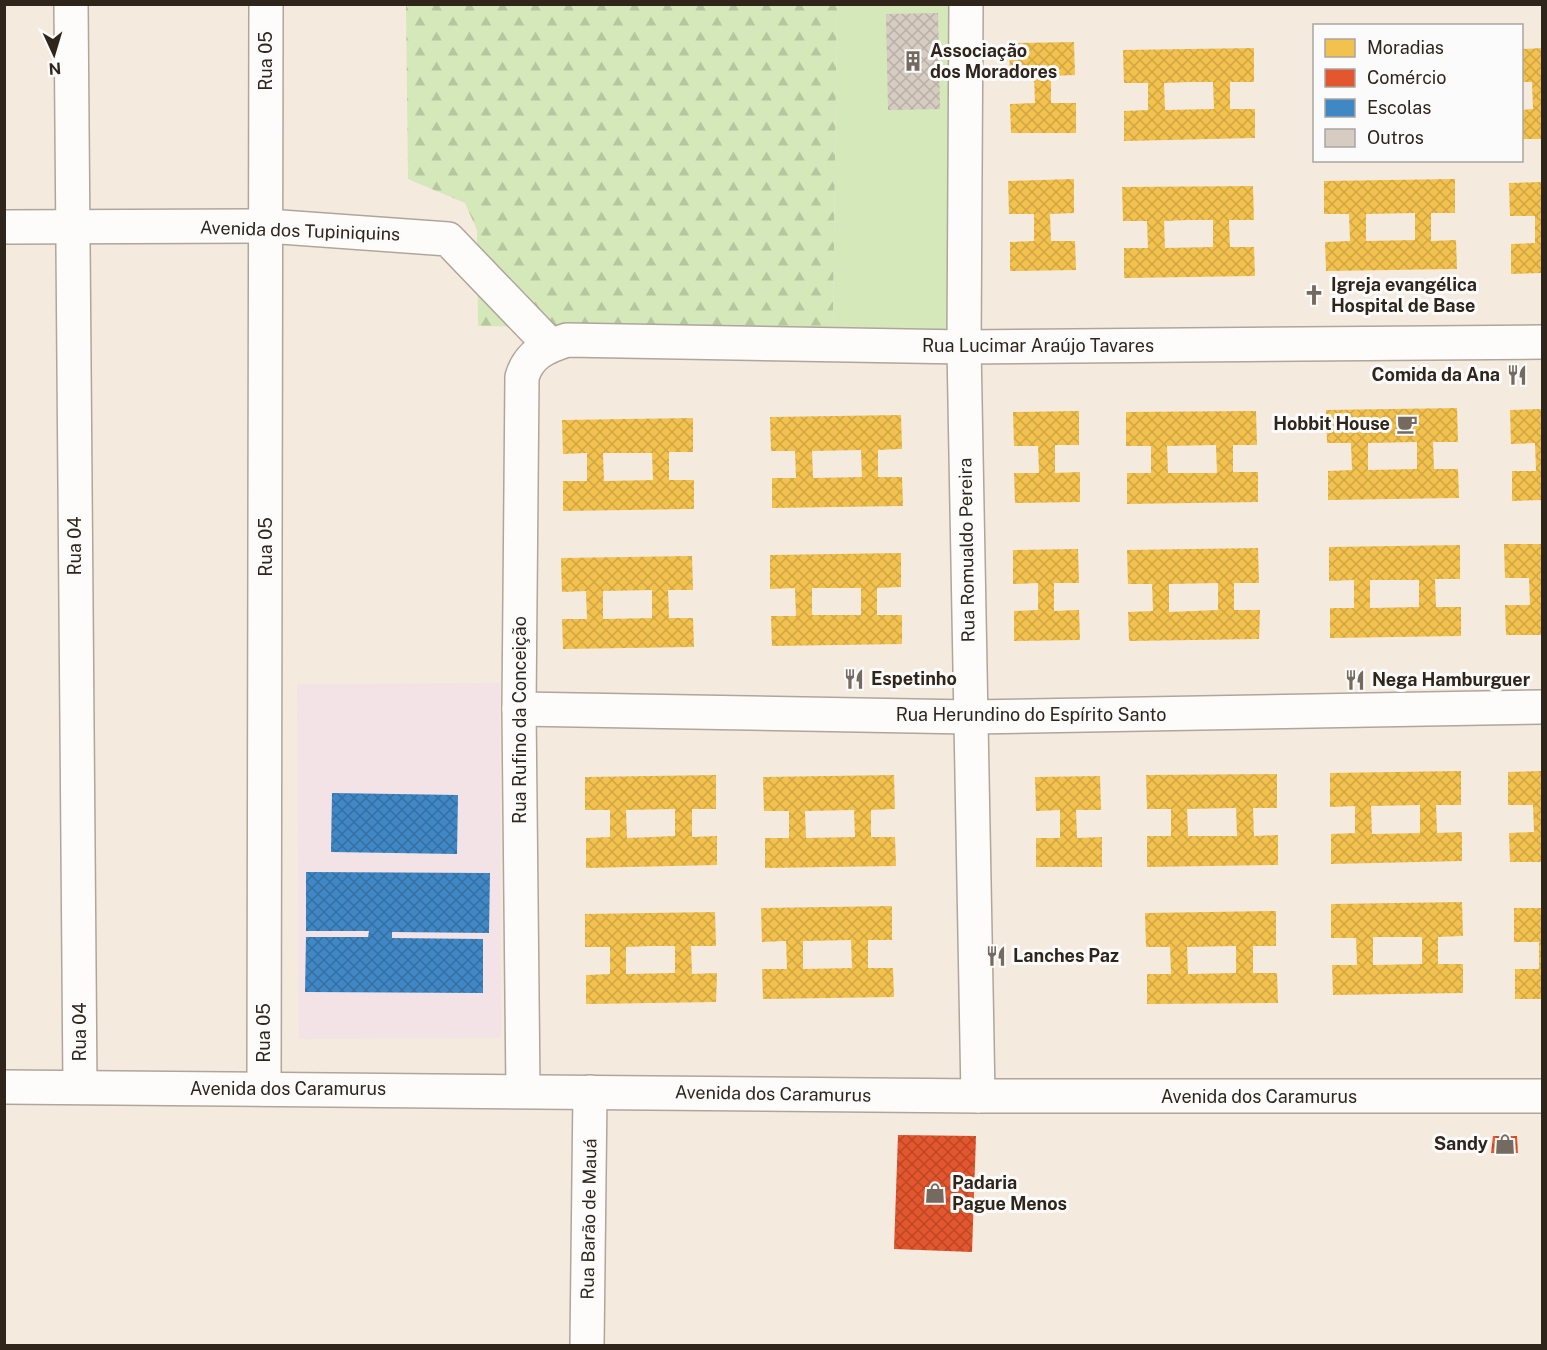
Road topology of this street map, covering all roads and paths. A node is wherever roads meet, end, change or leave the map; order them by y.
1 (71, 4) edge
2 (266, 4) edge
3 (966, 4) edge
4 (267, 226) junction
5 (4, 227) edge
6 (73, 227) junction
7 (1542, 342) edge
8 (964, 347) junction
9 (543, 349) junction
10 (1542, 706) edge
11 (519, 709) junction
12 (969, 717) junction
13 (4, 1087) edge
14 (80, 1087) junction
15 (264, 1089) junction
16 (523, 1091) junction
17 (590, 1092) junction
18 (978, 1096) junction
19 (1542, 1096) edge
20 (587, 1346) edge

1 - 6 street, Rua 04
2 - 4 street, Rua 05
3 - 8 street, Rua Romualdo Pereira
4 - 6 street, Avenida dos Tupiniquins
4 - 9 street, Avenida dos Tupiniquins
4 - 15 street, Rua 05
5 - 6 street, Avenida dos Tupiniquins
6 - 14 street, Rua 04
7 - 8 street, Rua Lucimar Araújo Tavares
8 - 9 street, Rua Lucimar Araújo Tavares
8 - 12 street, Rua Romualdo Pereira
9 - 11 street, Rua Rufino da Conceição
10 - 12 street, Rua Herundino do Espírito Santo
11 - 12 street, Rua Herundino do Espírito Santo
11 - 16 street, Rua Rufino da Conceição
12 - 18 street, Rua Romualdo Pereira
13 - 14 street, Avenida dos Caramurus
14 - 15 street, Avenida dos Caramurus
15 - 16 street, Avenida dos Caramurus
16 - 17 street, Avenida dos Caramurus
17 - 18 street, Avenida dos Caramurus
17 - 20 street, Rua Barão de Mauá
18 - 19 street, Avenida dos Caramurus

